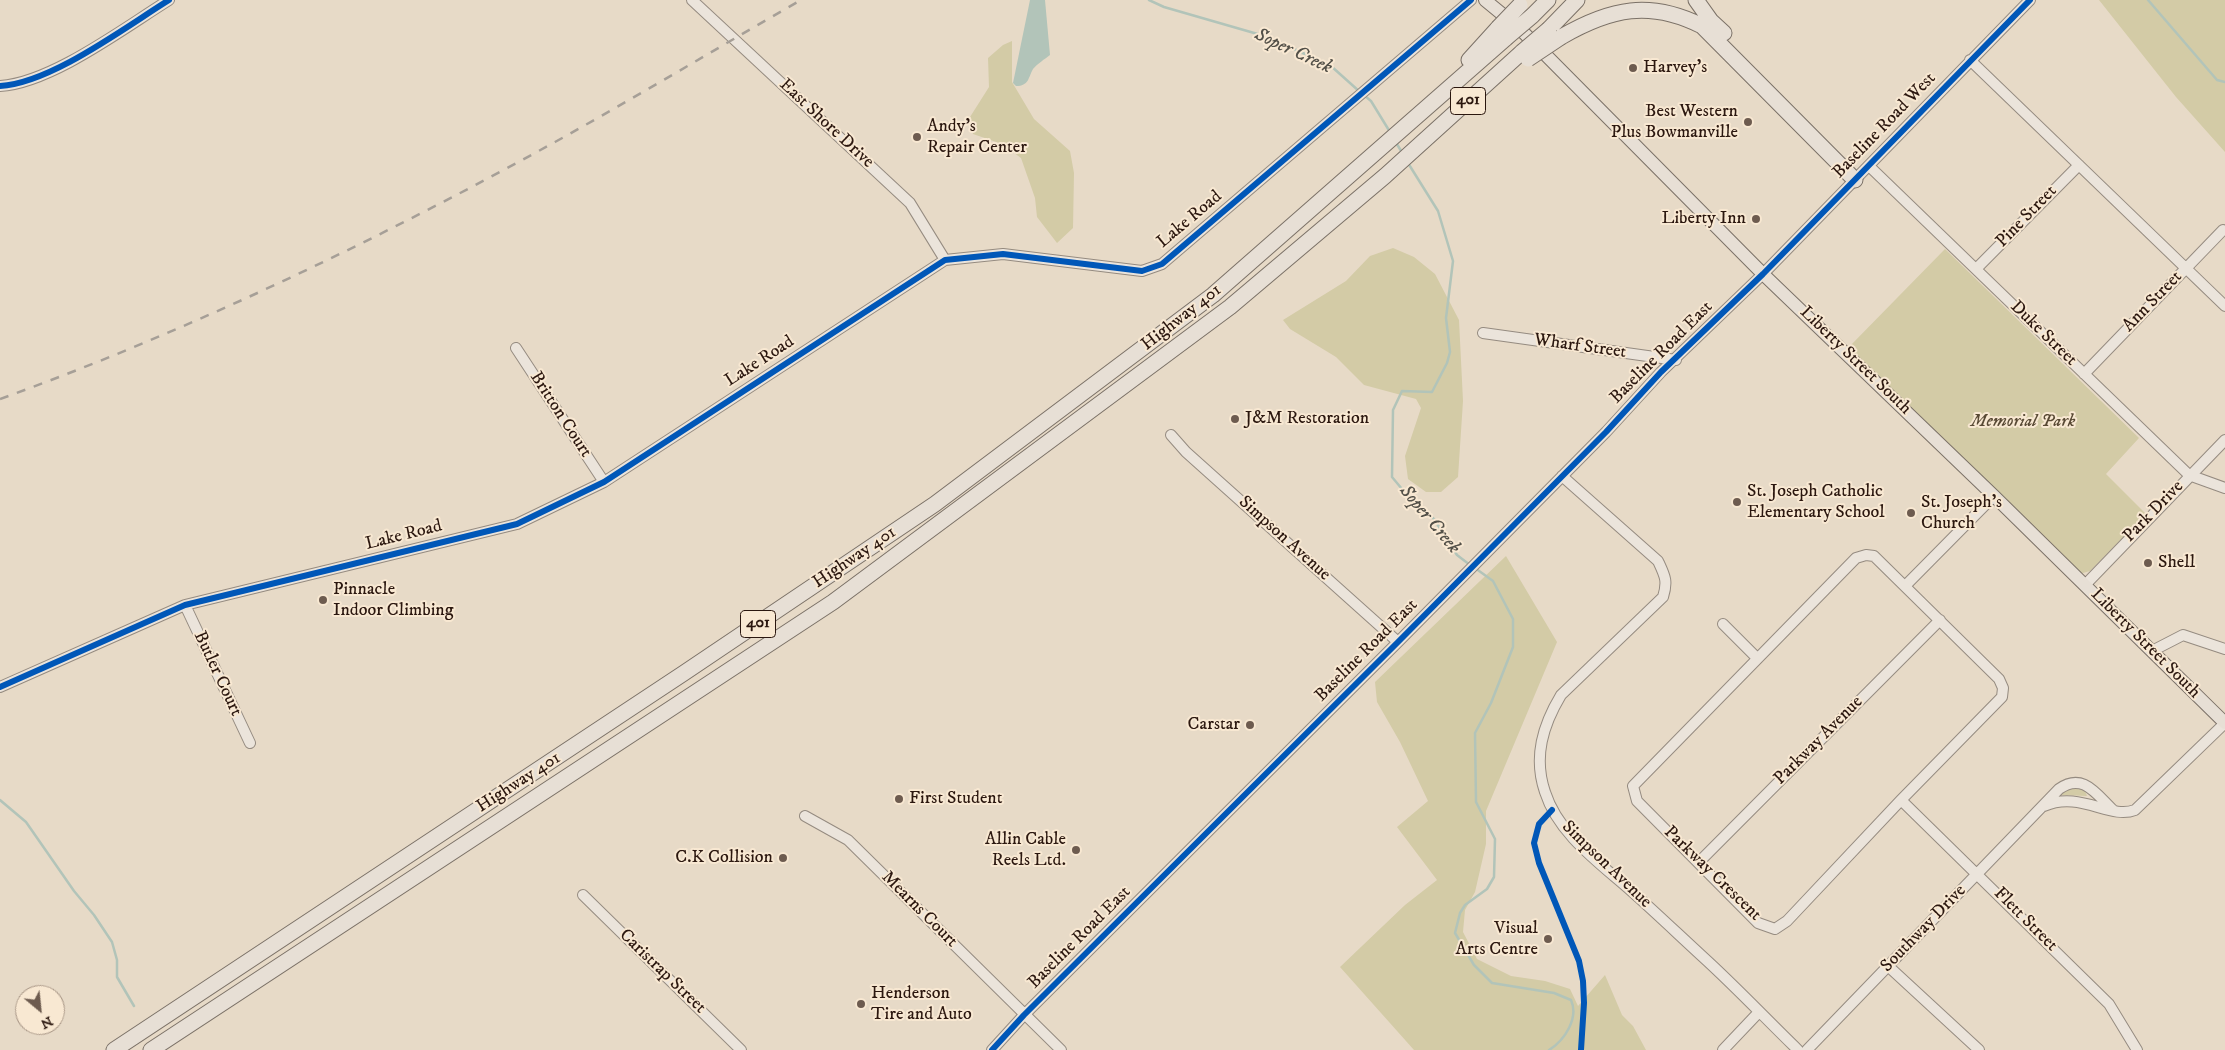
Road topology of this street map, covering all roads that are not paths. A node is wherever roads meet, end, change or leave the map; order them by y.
1 (169, 0) edge
2 (692, 0) edge
3 (1471, 0) edge
4 (1485, 0) edge
5 (1548, 0) edge
6 (1577, 0) edge
7 (1696, 0) edge
8 (2030, 0) edge
9 (1522, 2) edge
10 (1502, 33) junction
11 (1555, 33) junction
12 (1970, 60) junction
13 (0, 86) edge
14 (2078, 165) junction
15 (1862, 173) junction
16 (2223, 230) dead end
17 (945, 260) junction
18 (1976, 269) junction
19 (2185, 269) junction
20 (1763, 274) junction
21 (2225, 306) edge
22 (1483, 333) dead end
23 (516, 348) dead end
24 (1676, 360) junction
25 (2084, 374) junction
26 (1171, 435) dead end
27 (2225, 440) edge
28 (2189, 475) junction
29 (1562, 476) junction
30 (604, 482) junction
31 (2225, 488) edge
32 (1994, 496) junction
33 (2085, 585) junction
34 (1905, 586) junction
35 (185, 605) junction
36 (1940, 620) junction
37 (1723, 624) dead end
38 (1398, 642) junction
39 (2225, 649) edge
40 (2152, 651) junction
41 (1757, 658) junction
42 (0, 687) edge
43 (2225, 723) edge
44 (250, 743) dead end
45 (1901, 800) junction
46 (2041, 807) junction
47 (2113, 810) junction
48 (805, 816) dead end
49 (1699, 862) junction
50 (1977, 874) junction
51 (583, 895) dead end
52 (1888, 966) junction
53 (1759, 1012) junction
54 (1024, 1015) junction
55 (114, 1050) edge
56 (151, 1050) edge
57 (742, 1050) edge
58 (992, 1050) edge
59 (1061, 1050) edge
60 (1723, 1050) edge
61 (1798, 1050) edge
62 (1807, 1050) edge
63 (1979, 1050) edge
64 (2137, 1050) edge

1 - 13 street
2 - 17 street, East Shore Drive
3 - 17 street, Lake Road
4 - 20 main road, Liberty Street South
5 - 10 highway, bridge
6 - 11 highway
7 - 15 highway
8 - 12 street, Baseline Road West
9 - 10 highway, bridge
10 - 55 highway, Highway 401 / 401
11 - 15 highway
11 - 56 highway, Highway 401 / 401, bridge
12 - 14 street
12 - 15 street, Baseline Road West
14 - 18 street, Pine Street
14 - 19 street
15 - 18 street, Duke Street
15 - 20 street, Baseline Road West
16 - 19 street, Ann Street
17 - 30 street, Lake Road
18 - 25 street, Duke Street
19 - 21 street
19 - 25 street, Ann Street
20 - 24 street, Baseline Road East
20 - 32 main road, Liberty Street South
22 - 24 street, Wharf Street
23 - 30 street, Britton Court
24 - 29 street, Baseline Road East
25 - 28 street, Duke Street
26 - 38 street, Simpson Avenue
27 - 28 street, Park Drive
28 - 31 street, Duke Street
28 - 33 street, Park Drive
29 - 38 street, Baseline Road East
29 - 53 street, Simpson Avenue
30 - 35 street, Lake Road
32 - 33 main road, Liberty Street South
32 - 34 street
33 - 40 main road, Liberty Street South
34 - 36 street, Parkway Crescent
34 - 41 street, Parkway Crescent
35 - 42 street, Lake Road
35 - 44 street, Butler Court
36 - 45 street, Parkway Crescent
36 - 49 street, Parkway Avenue
37 - 41 street
38 - 54 street, Baseline Road East
39 - 40 street
40 - 43 main road, Liberty Street South
41 - 49 street, Parkway Crescent
43 - 47 street
45 - 49 street, Parkway Crescent
45 - 50 street, Flett Street
46 - 47 street
46 - 47 street, Southway Drive
46 - 50 street, Southway Drive
48 - 54 street, Mearns Court
50 - 52 street, Southway Drive
50 - 64 street, Flett Street
51 - 57 street, Caristrap Street
52 - 62 street, Southway Drive
52 - 63 street
53 - 60 street
53 - 61 street, Simpson Avenue
54 - 58 street, Baseline Road East
54 - 59 street, Mearns Court

